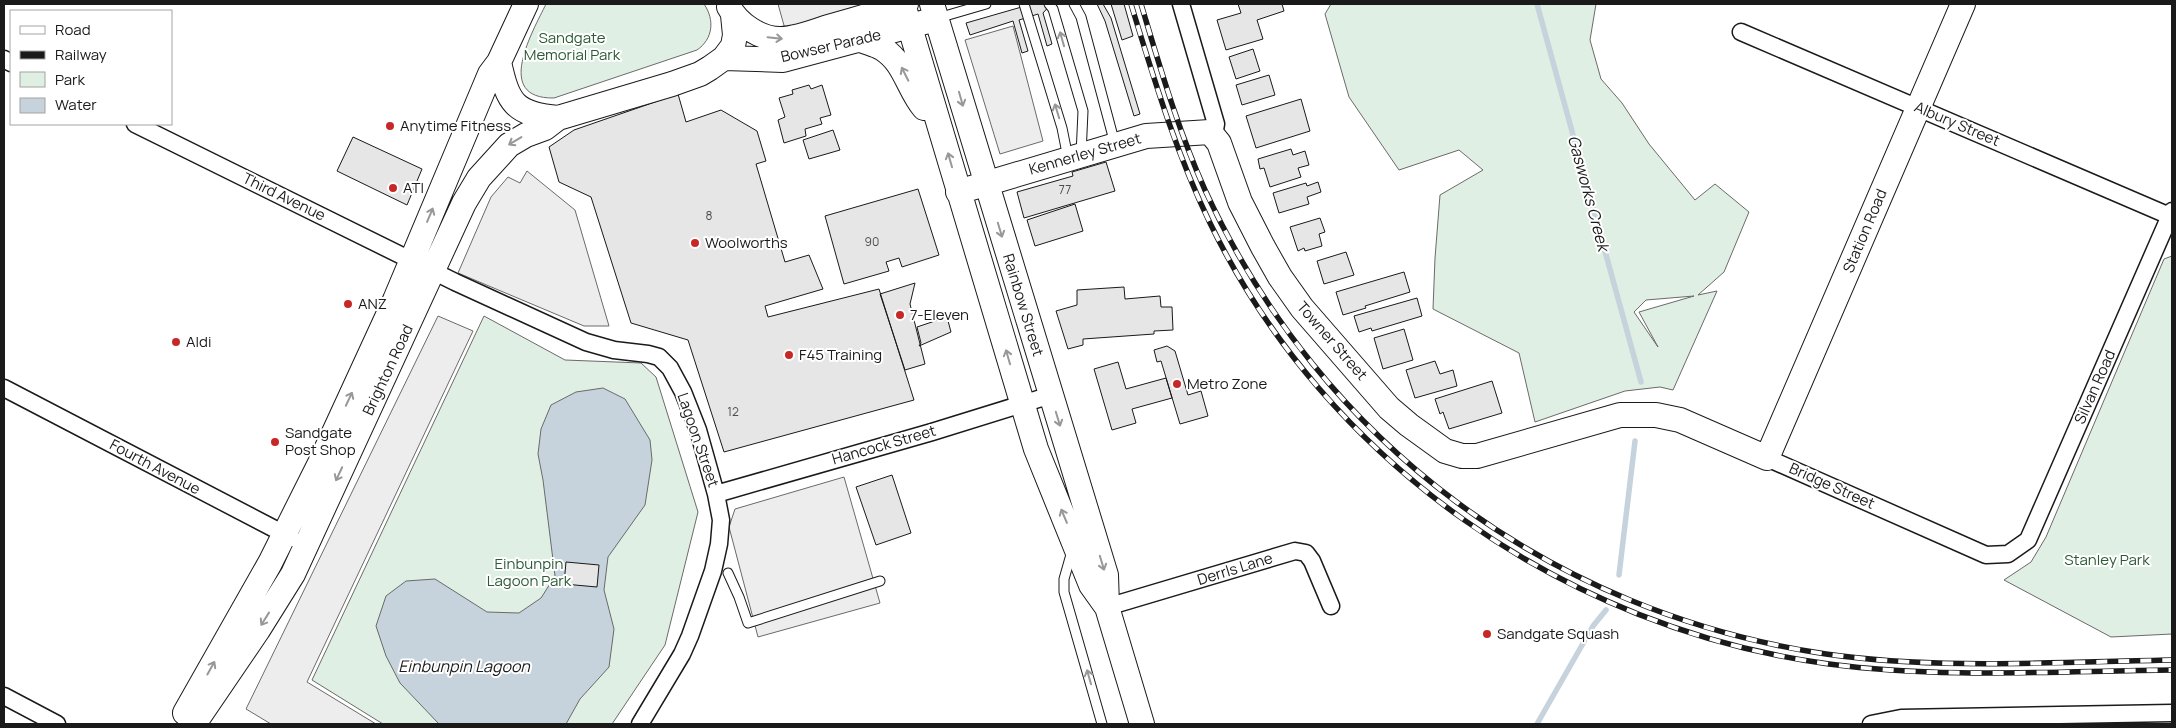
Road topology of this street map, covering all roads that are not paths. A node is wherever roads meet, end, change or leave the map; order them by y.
1 (526, 4) edge
2 (904, 4) edge
3 (986, 4) edge
4 (1024, 4) edge
5 (1049, 4) edge
6 (1074, 4) edge
7 (1181, 4) edge
8 (1963, 4) edge
9 (730, 9) edge
10 (934, 11) edge
11 (910, 27) junction
12 (1741, 32) dead end
13 (861, 40) junction
14 (724, 58) junction
15 (499, 62) junction
16 (1919, 107) junction
17 (558, 118) junction
18 (137, 125) edge
19 (941, 129) junction
20 (1214, 135) junction
21 (1115, 144) junction
22 (1075, 157) junction
23 (986, 183) junction
24 (958, 192) junction
25 (2171, 215) edge
26 (410, 260) junction
27 (433, 271) junction
28 (4, 388) edge
29 (1050, 395) junction
30 (1022, 404) junction
31 (1656, 415) joint
32 (1767, 458) junction
33 (716, 494) junction
34 (284, 534) junction
35 (1075, 543) junction
36 (307, 545) junction
37 (2008, 554) joint
38 (728, 573) dead end
39 (880, 581) dead end
40 (1332, 606) dead end
41 (1107, 607) junction
42 (4, 696) edge
43 (2172, 713) edge
44 (195, 720) edge
45 (57, 724) edge
46 (640, 724) edge
47 (1102, 724) edge
48 (1142, 724) edge
49 (1871, 724) edge

1 - 15 main road, Brighton Road
9 -> 2 main road, Bowser Parade
2 - 11 main road, Rainbow Street
3 - 10 lane
22 -> 4 lane
22 -> 5 lane
6 - 21 lane
7 - 20 street, Towner Street
8 - 16 main road, Station Road
9 - 14 main road, Bowser Parade
10 - 11 main road, Bowser Parade
10 -> 23 main road, Rainbow Street
11 - 13 main road, Bowser Parade
11 - 19 main road, Rainbow Street
12 - 16 street, Albury Street
13 - 14 main road, Bowser Parade
19 -> 13 main road
14 - 17 main road
15 - 17 main road
26 -> 15 main road, Brighton Road
16 - 25 street, Albury Street
16 - 32 main road, Station Road
17 -> 27 main road, Brighton Road
18 - 26 street, Third Avenue
24 -> 19 main road, Rainbow Street
20 - 21 main road, Kennerley Street
20 - 31 main road, Towner Street
21 - 22 main road, Kennerley Street
22 - 23 main road, Kennerley Street
23 - 24 main road, Kennerley Street
23 -> 29 main road, Rainbow Street
30 -> 24 main road, Rainbow Street
25 - 37 street, Silvan Road
26 - 27 street, Third Avenue
34 -> 26 main road, Brighton Road
27 - 33 street, Lagoon Street
27 -> 36 main road, Brighton Road
28 - 34 street, Fourth Avenue
29 - 30 street, Hancock Street
29 -> 41 main road, Rainbow Street
30 - 33 street, Hancock Street
35 -> 30 main road, Rainbow Street
31 - 32 main road, Bridge Street
32 - 37 street, Bridge Street
33 - 46 street, Lagoon Street
34 - 36 street, Fourth Avenue
44 -> 34 main road, Brighton Road
35 - 41 main road, Rainbow Street
47 -> 35 lane
36 -> 44 main road, Brighton Road
38 - 39 lane
40 - 41 street, Derrls Lane
41 - 48 main road, Rainbow Street
42 - 45 street
43 - 49 street

